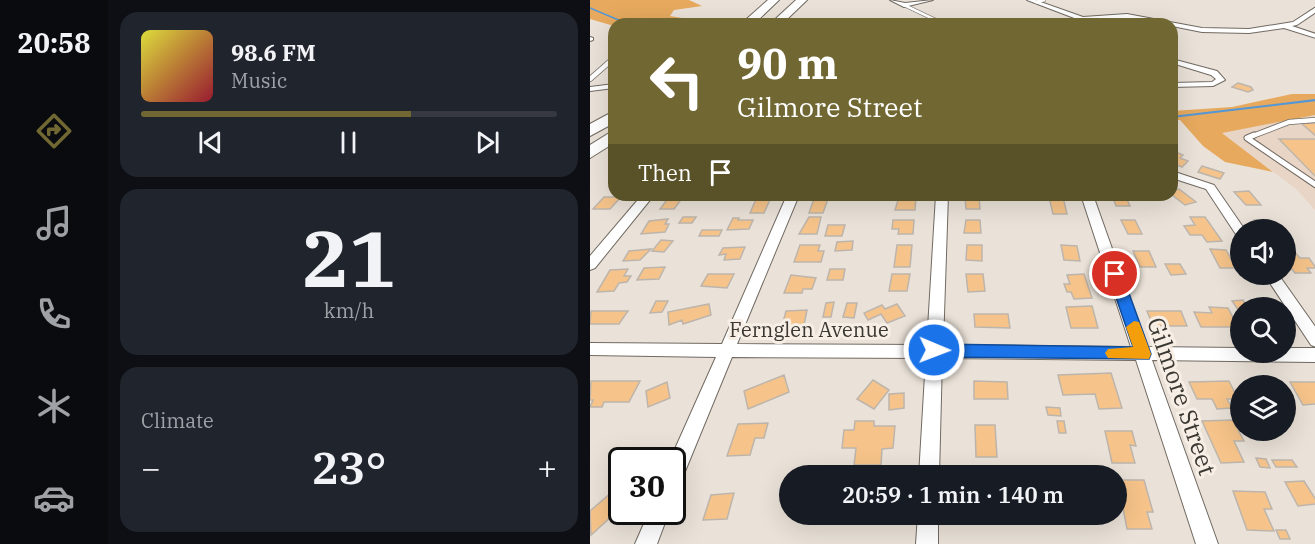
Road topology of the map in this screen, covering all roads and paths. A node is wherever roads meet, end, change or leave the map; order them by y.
1 (774, 0) edge
2 (802, 0) edge
3 (893, 0) edge
4 (930, 0) edge
5 (1044, 0) edge
6 (1033, 1) edge
7 (904, 5) junction
8 (1316, 9) edge
9 (1312, 17) edge
10 (754, 18) edge
11 (782, 18) edge
12 (931, 18) edge
13 (1081, 18) edge
14 (1098, 18) edge
15 (1135, 18) edge
16 (1287, 27) junction
17 (1178, 29) edge
18 (1316, 36) edge
19 (608, 63) edge
20 (1178, 63) edge
21 (590, 79) edge
22 (1178, 85) edge
23 (608, 87) edge
24 (590, 89) edge
25 (608, 112) edge
26 (590, 120) edge
27 (608, 120) edge
28 (1316, 120) edge
29 (590, 131) edge
30 (608, 137) edge
31 (608, 139) edge
32 (590, 146) edge
33 (590, 153) edge
34 (1178, 176) edge
35 (1316, 184) edge
36 (643, 201) edge
37 (790, 201) edge
38 (942, 201) edge
39 (1089, 201) edge
40 (1232, 219) edge
41 (590, 265) edge
42 (1278, 285) edge
43 (1316, 341) edge
44 (590, 349) edge
45 (725, 350) junction
46 (934, 350) junction
47 (1143, 354) junction
48 (1316, 355) edge
49 (685, 447) edge
50 (929, 465) edge
51 (654, 525) edge
52 (928, 525) edge
53 (646, 544) edge
54 (927, 544) edge
55 (1207, 544) edge

1 - 10 highway
2 - 11 highway
3 - 7 street
4 - 7 street
5 - 6 lane
6 - 13 street
7 - 12 lane
8 - 9 street
9 - 16 street
14 - 15 street
16 - 17 street
16 - 18 street
19 - 21 lane
20 - 22 street
23 - 24 street
25 - 26 highway
27 - 29 highway
28 - 35 lane
30 - 32 highway
31 - 33 highway
34 - 40 street
36 - 41 street
37 - 45 street
38 - 46 street
39 - 47 street, Gilmore Street
42 - 43 street
44 - 45 street, Fernglen Avenue
45 - 46 street, Fernglen Avenue
45 - 49 street
46 - 47 street, Fernglen Avenue
46 - 50 street
47 - 48 street, Fernglen Avenue
47 - 55 street, Gilmore Street
51 - 53 street
52 - 54 street

